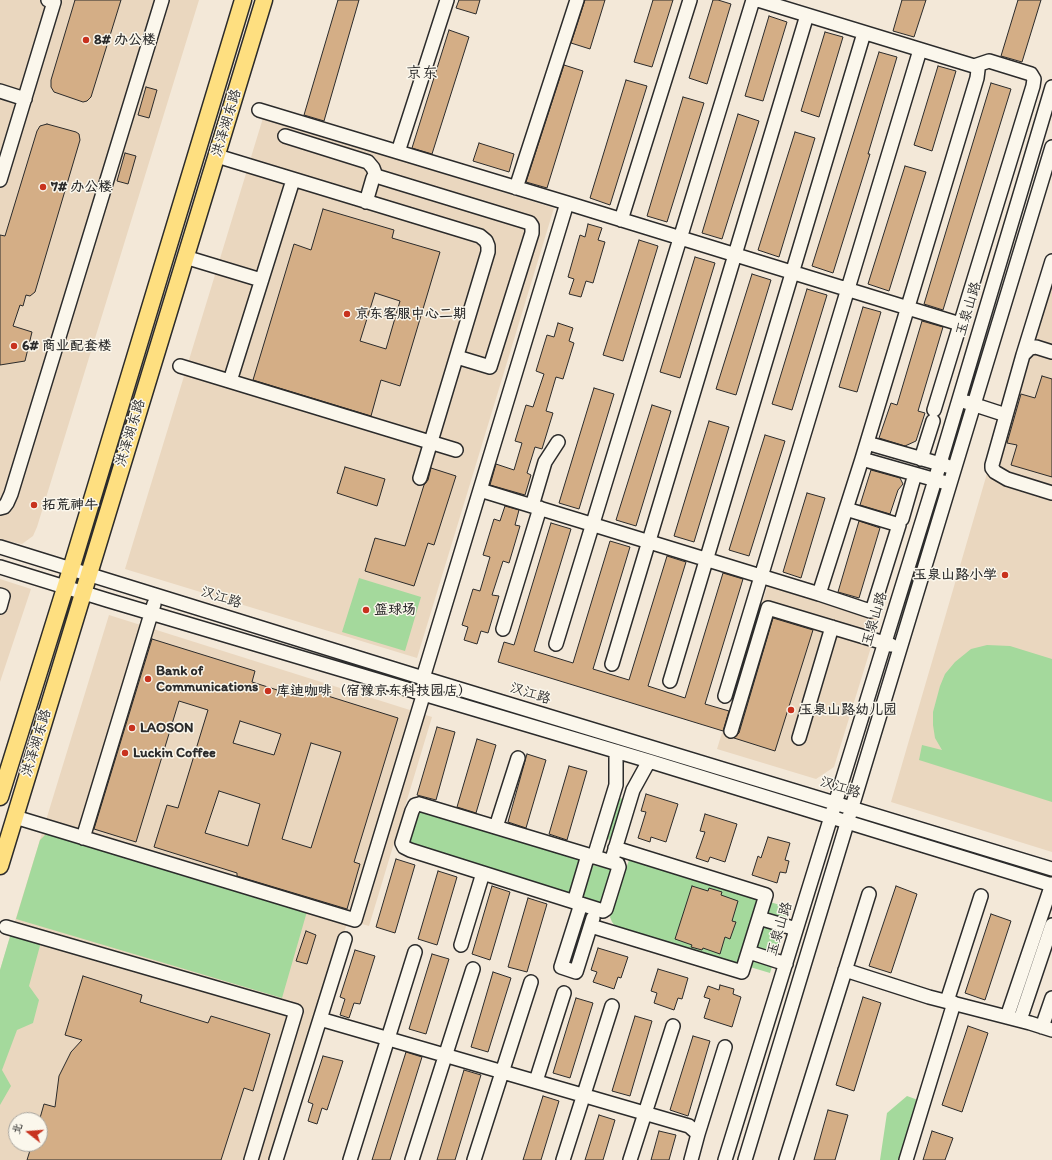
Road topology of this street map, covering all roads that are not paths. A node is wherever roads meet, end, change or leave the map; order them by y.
1 (48, 0) edge
2 (162, 0) edge
3 (243, 0) edge
4 (264, 0) edge
5 (447, 0) edge
6 (577, 0) edge
7 (690, 0) edge
8 (753, 0) edge
9 (758, 0) edge
10 (807, 15) junction
11 (864, 32) junction
12 (920, 50) junction
13 (974, 66) junction
14 (1052, 86) edge
15 (0, 91) edge
16 (25, 98) junction
17 (259, 110) dead end
18 (285, 136) dead end
19 (1052, 147) edge
20 (398, 152) junction
21 (216, 156) junction
22 (1028, 167) junction
23 (1048, 173) edge
24 (376, 176) junction
25 (0, 180) edge
26 (293, 180) junction
27 (516, 188) junction
28 (366, 202) junction
29 (567, 203) junction
30 (621, 220) junction
31 (680, 238) junction
32 (735, 255) junction
33 (185, 257) junction
34 (1052, 261) edge
35 (792, 273) junction
36 (262, 280) junction
37 (848, 290) junction
38 (908, 308) junction
39 (960, 324) junction
40 (1052, 352) edge
41 (1023, 355) junction
42 (457, 357) junction
43 (180, 366) dead end
44 (230, 381) junction
45 (958, 400) junction
46 (974, 405) junction
47 (1006, 415) junction
48 (558, 442) dead end
49 (430, 443) junction
50 (867, 443) junction
51 (456, 450) dead end
52 (862, 459) junction
53 (921, 459) junction
54 (939, 464) junction
55 (954, 468) junction
56 (915, 474) junction
57 (420, 478) dead end
58 (935, 480) junction
59 (950, 484) junction
60 (480, 490) junction
61 (1052, 493) edge
62 (536, 507) junction
63 (0, 508) edge
64 (846, 509) junction
65 (902, 519) dead end
66 (592, 524) junction
67 (649, 542) junction
68 (0, 547) edge
69 (707, 560) junction
70 (0, 566) edge
71 (71, 569) junction
72 (89, 575) junction
73 (761, 577) junction
74 (65, 587) junction
75 (83, 592) junction
76 (819, 594) junction
77 (0, 595) edge
78 (157, 596) junction
79 (0, 607) edge
80 (151, 613) junction
81 (832, 627) junction
82 (503, 630) dead end
83 (884, 642) junction
84 (556, 644) dead end
85 (901, 647) junction
86 (612, 664) dead end
87 (425, 679) junction
88 (670, 681) dead end
89 (424, 694) junction
90 (725, 696) dead end
91 (731, 731) dead end
92 (799, 738) dead end
93 (616, 751) junction
94 (518, 758) dead end
95 (649, 761) junction
96 (0, 797) edge
97 (835, 803) junction
98 (852, 808) junction
99 (15, 817) junction
100 (831, 818) junction
101 (847, 823) junction
102 (496, 827) junction
103 (83, 838) junction
104 (615, 848) junction
105 (591, 856) junction
106 (611, 862) junction
107 (0, 866) edge
108 (1052, 869) edge
109 (484, 873) junction
110 (1052, 884) edge
111 (869, 894) dead end
112 (981, 896) dead end
113 (578, 903) junction
114 (596, 909) junction
115 (759, 918) junction
116 (1052, 925) edge
117 (591, 926) junction
118 (6, 927) dead end
119 (796, 929) junction
120 (345, 939) dead end
121 (461, 945) dead end
122 (415, 952) dead end
123 (748, 952) junction
124 (786, 964) junction
125 (473, 969) dead end
126 (845, 970) junction
127 (1029, 973) junction
128 (530, 982) dead end
129 (564, 992) dead end
130 (1052, 998) edge
131 (950, 1002) junction
132 (612, 1006) dead end
133 (1013, 1018) junction
134 (320, 1019) junction
135 (672, 1026) dead end
136 (1047, 1029) edge
137 (388, 1038) junction
138 (725, 1047) dead end
139 (446, 1055) junction
140 (502, 1071) junction
141 (536, 1081) junction
142 (584, 1095) junction
143 (645, 1113) junction
144 (698, 1134) junction
145 (251, 1160) edge
146 (276, 1160) edge
147 (350, 1160) edge
148 (412, 1160) edge
149 (474, 1160) edge
150 (564, 1160) edge
151 (630, 1160) edge
152 (691, 1160) edge
153 (725, 1160) edge
154 (745, 1160) edge
155 (786, 1160) edge
156 (906, 1160) edge

1 - 16 street
2 - 63 street
3 - 71 main road, 洪泽湖东路
4 - 21 main road, 洪泽湖东路
5 - 20 street
6 - 27 street
7 - 30 street
8 - 31 street
9 - 10 street
10 - 11 street
10 - 32 street
11 - 12 street
11 - 35 street
12 - 13 street
12 - 37 street
13 - 38 street
13 - 39 street
14 - 22 street, 玉泉山路
15 - 16 street
16 - 25 street
17 - 20 street
18 - 24 street
19 - 23 street
20 - 27 street
21 - 26 street
21 - 33 main road, 洪泽湖东路
22 - 23 street
22 - 45 street, 玉泉山路
23 - 46 street
24 - 28 street
24 - 42 street
26 - 28 street
26 - 36 street
27 - 29 street
28 - 42 street
29 - 30 street
29 - 60 street
30 - 31 street
31 - 32 street
31 - 66 street
32 - 35 street
32 - 67 street
33 - 36 street
33 - 72 main road, 洪泽湖东路
34 - 41 street
35 - 37 street
35 - 69 street
36 - 44 street
37 - 38 street
37 - 73 street
38 - 39 street
38 - 50 street
39 - 53 street
40 - 41 street
41 - 47 street
42 - 49 street
43 - 44 street
44 - 49 street
45 - 46 street
45 - 54 street, 玉泉山路
46 - 47 street
46 - 55 street
47 - 61 street
48 - 62 street
49 - 51 street
49 - 57 street
50 - 52 street
50 - 53 street
52 - 56 street
52 - 64 street
53 - 54 street
54 - 55 street
54 - 58 street, 玉泉山路
55 - 59 street
56 - 58 street
56 - 65 street
58 - 59 street
58 - 83 street, 玉泉山路
59 - 85 street
60 - 62 street
60 - 87 street
62 - 66 street
62 - 82 street
64 - 76 street
64 - 76 street
66 - 67 street
66 - 84 street
67 - 69 street
67 - 86 street
68 - 71 street, 汉江路
69 - 73 street
69 - 88 street
70 - 74 street
71 - 72 street, 汉江路
71 - 74 main road, 洪泽湖东路
72 - 75 main road, 洪泽湖东路
72 - 78 street, 汉江路
73 - 76 street
73 - 90 street
74 - 75 street
74 - 96 main road, 洪泽湖东路
75 - 80 street
75 - 99 main road, 洪泽湖东路
77 - 79 street
78 - 80 street
78 - 87 street, 汉江路
80 - 89 street
80 - 103 street
81 - 83 street
81 - 91 street
81 - 92 street
83 - 85 street
83 - 97 street, 玉泉山路
85 - 98 street
87 - 89 street
87 - 97 street, 汉江路
89 - 93 street
89 - 103 street
93 - 95 street
93 - 105 street
94 - 102 street
95 - 100 street
95 - 104 street
97 - 98 street, 汉江路
97 - 100 street, 玉泉山路
98 - 101 street
98 - 108 street, 汉江路
99 - 103 street
99 - 107 main road, 洪泽湖东路
100 - 101 street
100 - 119 street, 玉泉山路
101 - 110 street
101 - 154 street
102 - 105 street
102 - 109 street
104 - 106 street
104 - 115 street
105 - 106 street
105 - 113 street
106 - 114 street
109 - 113 street
109 - 121 street
110 - 127 street
111 - 126 street
112 - 131 street
113 - 114 street
113 - 117 street
114 - 117 street
115 - 119 street
115 - 123 street
116 - 127 street
117 - 123 street
118 - 145 street
119 - 124 street, 玉泉山路
120 - 134 street
122 - 137 street
123 - 124 street
124 - 153 street, 玉泉山路
125 - 139 street
126 - 131 street
126 - 155 street
127 - 133 street
128 - 140 street
129 - 141 street
130 - 136 street
131 - 133 street
131 - 156 street
132 - 142 street
133 - 136 street
134 - 137 street
134 - 146 street
135 - 143 street
137 - 139 street
137 - 147 street
138 - 144 street
139 - 140 street
139 - 148 street
140 - 141 street
140 - 149 street
141 - 142 street
142 - 143 street
142 - 150 street
143 - 144 street
143 - 151 street
144 - 152 street

